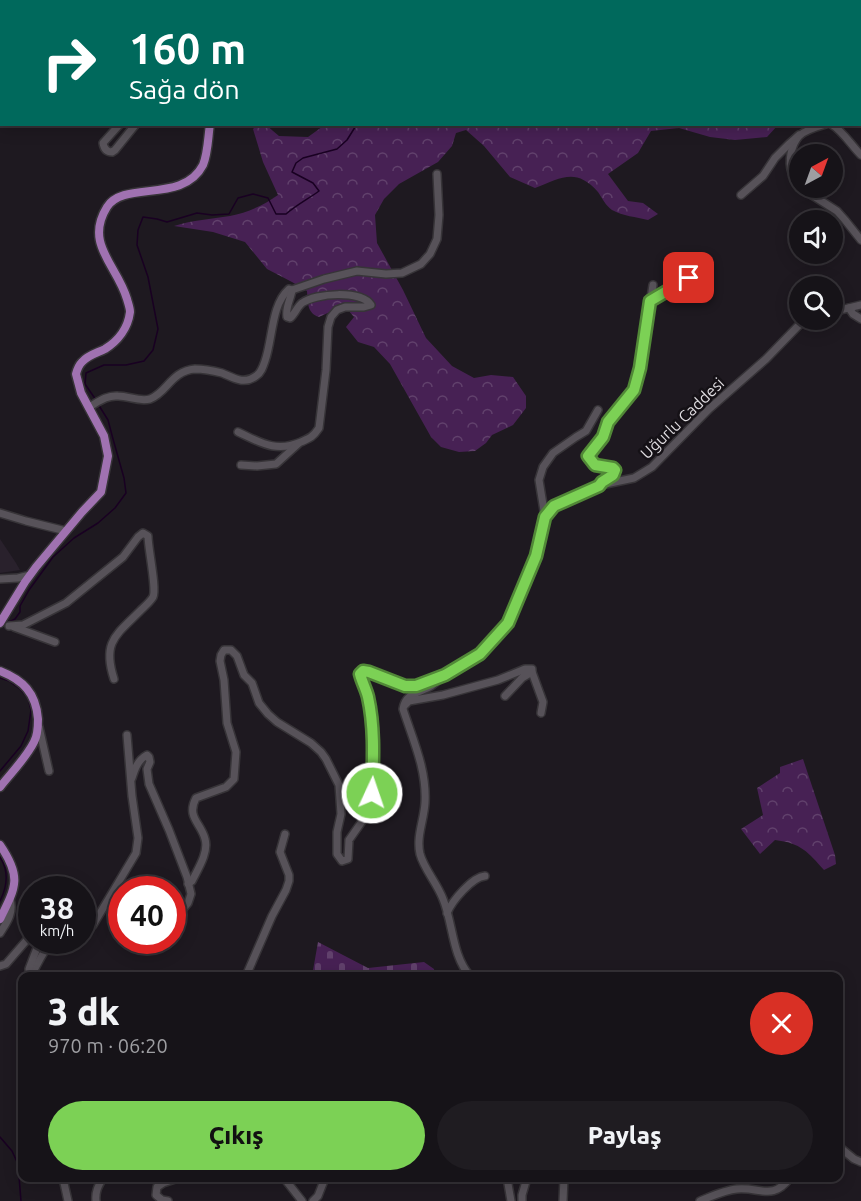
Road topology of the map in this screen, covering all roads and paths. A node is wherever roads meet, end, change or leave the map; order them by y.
1 (118, 126) edge
2 (134, 126) edge
3 (210, 126) edge
4 (819, 126) edge
5 (835, 126) edge
6 (800, 135) junction
7 (795, 144) edge
8 (861, 155) edge
9 (437, 174) dead end
10 (741, 195) dead end
11 (818, 198) edge
12 (861, 240) edge
13 (703, 269) dead end
14 (653, 285) dead end
15 (292, 290) junction
16 (650, 301) junction
17 (861, 305) edge
18 (849, 309) junction
19 (843, 310) edge
20 (861, 319) edge
21 (794, 330) edge
22 (92, 406) junction
23 (598, 410) dead end
24 (237, 432) dead end
25 (300, 442) junction
26 (241, 465) dead end
27 (599, 486) junction
28 (0, 513) edge
29 (545, 517) junction
30 (66, 531) junction
31 (30, 575) junction
32 (0, 579) edge
33 (2, 620) edge
34 (9, 626) junction
35 (55, 642) dead end
36 (0, 671) edge
37 (532, 672) junction
38 (440, 677) junction
39 (114, 678) dead end
40 (505, 696) dead end
41 (404, 707) junction
42 (541, 713) dead end
43 (38, 725) junction
44 (127, 735) dead end
45 (50, 771) dead end
46 (131, 780) junction
47 (0, 787) edge
48 (285, 834) dead end
49 (0, 845) edge
50 (485, 876) dead end
51 (188, 884) junction
52 (10, 899) junction
53 (186, 906) edge
54 (447, 913) junction
55 (0, 919) edge
56 (96, 920) edge
57 (0, 933) edge
58 (18, 950) edge
59 (35, 954) edge
60 (43, 954) edge
61 (0, 966) edge
62 (29, 972) edge
63 (33, 972) edge
64 (248, 972) edge
65 (466, 972) edge
66 (843, 1150) edge
67 (861, 1162) edge
68 (64, 1182) edge
69 (101, 1182) edge
70 (163, 1182) edge
71 (287, 1182) edge
72 (323, 1182) edge
73 (508, 1182) edge
74 (526, 1182) edge
75 (564, 1182) edge
76 (787, 1182) edge
77 (68, 1201) edge
78 (96, 1201) edge
79 (168, 1201) edge
80 (302, 1201) edge
81 (312, 1201) edge
82 (511, 1201) edge
83 (522, 1201) edge
84 (563, 1201) edge
85 (700, 1201) edge

1 - 2 street
3 - 22 main road
4 - 6 street
5 - 8 street
6 - 7 street
6 - 10 street
9 - 15 street
11 - 12 street
13 - 16 street
14 - 16 street
15 - 22 street
15 - 25 street
16 - 27 street
17 - 18 street
18 - 19 street
18 - 20 street
21 - 27 street, Uğurlu Caddesi
22 - 30 main road
23 - 29 street
24 - 25 street
25 - 26 street
27 - 29 street, Uğurlu Caddesi
28 - 30 street
29 - 38 street
30 - 31 main road
31 - 32 street
31 - 33 main road
33 - 34 street
34 - 35 street
34 - 39 street
36 - 43 main road
37 - 40 street
37 - 41 street
37 - 42 street
38 - 41 street
38 - 51 street
41 - 54 street
43 - 45 street
43 - 47 main road
44 - 46 street
46 - 51 street
46 - 56 street
48 - 64 street
49 - 52 main road
50 - 54 street
51 - 53 street
52 - 55 main road
52 - 57 street
54 - 65 street
58 - 61 street
59 - 62 street
60 - 63 street
66 - 67 street
68 - 77 street
69 - 78 street
70 - 79 street
71 - 80 street
72 - 81 street
73 - 82 street
74 - 83 street
75 - 84 street
76 - 85 street

